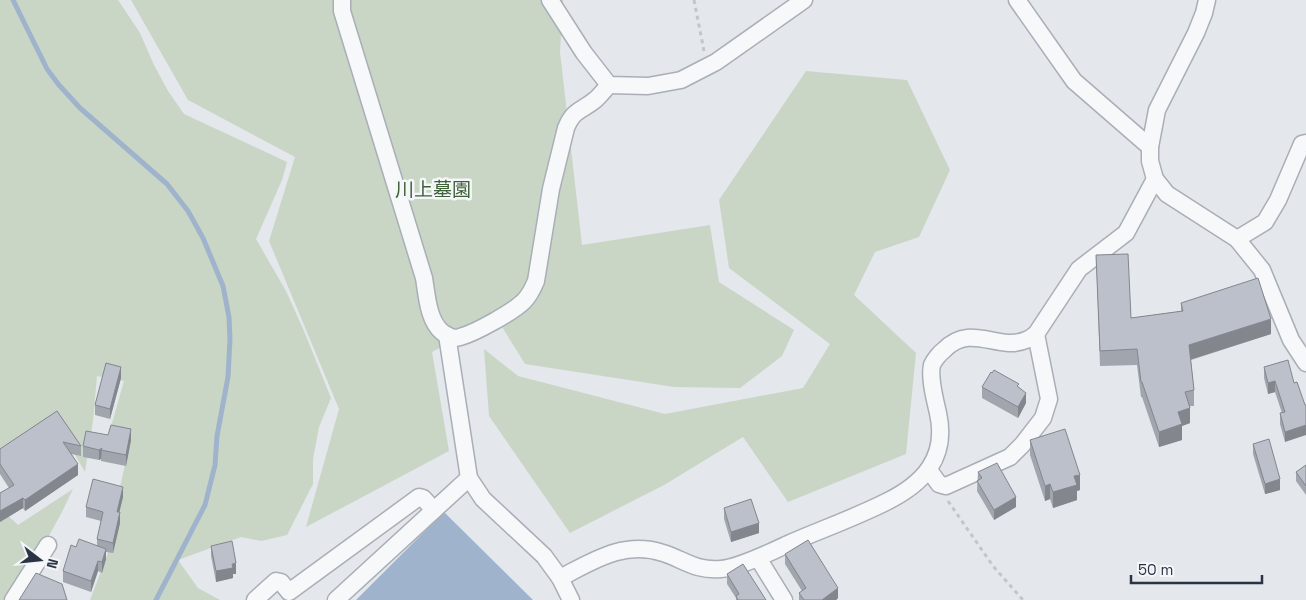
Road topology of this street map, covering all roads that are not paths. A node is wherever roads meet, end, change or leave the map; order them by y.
1 (342, 0) edge
2 (550, 0) edge
3 (804, 0) edge
4 (1017, 0) edge
5 (1207, 0) edge
6 (609, 85) junction
7 (1306, 143) edge
8 (1150, 147) junction
9 (1156, 179) junction
10 (1237, 239) junction
11 (1036, 334) junction
12 (447, 335) junction
13 (1306, 363) edge
14 (929, 470) junction
15 (469, 478) junction
16 (434, 510) junction
17 (48, 545) dead end
18 (758, 558) junction
19 (560, 578) junction
20 (14, 600) edge
21 (256, 600) edge
22 (336, 600) edge
23 (571, 600) edge
24 (784, 600) edge

1 - 12 street
2 - 6 street
3 - 6 street
4 - 8 street
5 - 8 street
6 - 12 street
7 - 10 street
8 - 9 street
9 - 10 street
9 - 11 street
10 - 13 street
11 - 14 street
11 - 14 street
12 - 15 street
14 - 18 street
15 - 16 street
15 - 19 street
16 - 21 street
16 - 22 street
17 - 20 street
18 - 19 street
18 - 24 street
19 - 23 street

